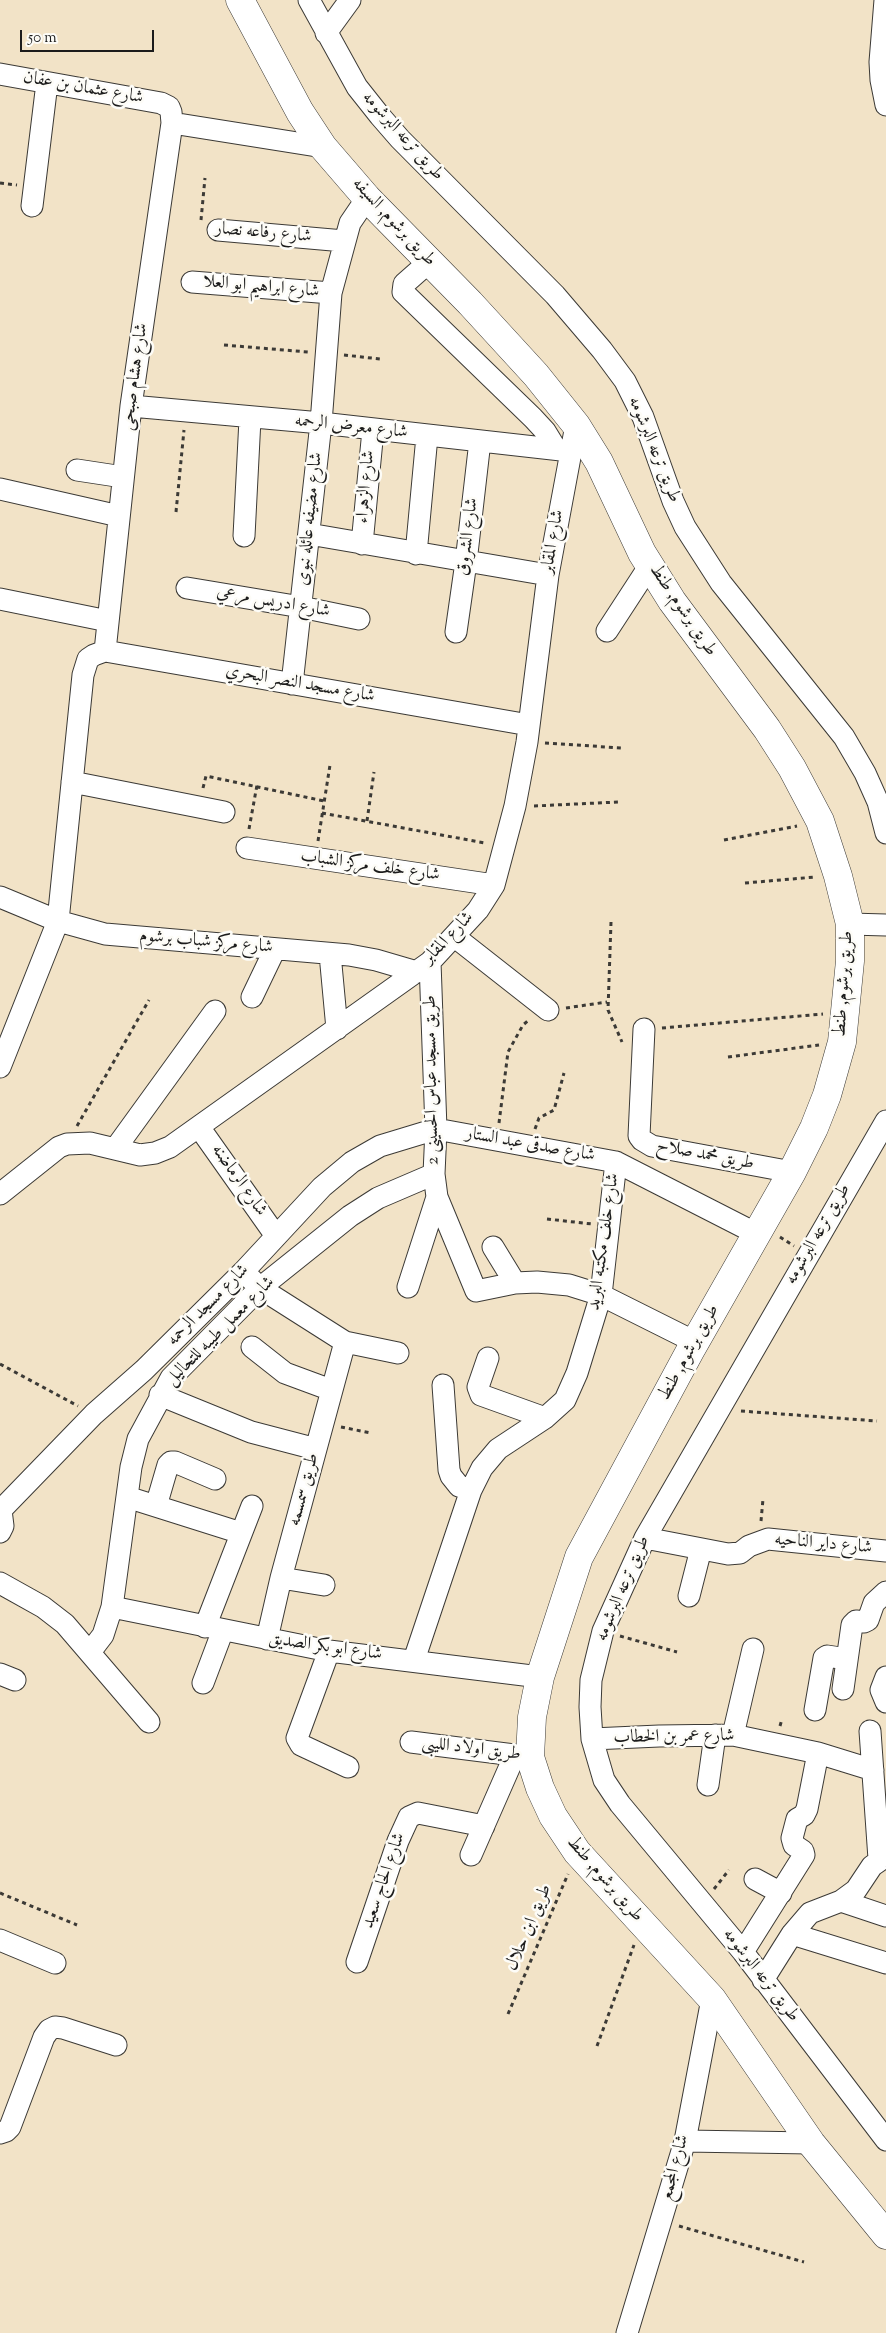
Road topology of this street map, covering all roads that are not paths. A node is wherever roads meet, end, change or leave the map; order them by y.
1 (240, 0) edge
2 (309, 0) edge
3 (350, 0) edge
4 (885, 0) edge
5 (326, 33) junction
6 (0, 74) edge
7 (47, 83) junction
8 (886, 105) edge
9 (169, 114) junction
10 (323, 147) junction
11 (368, 198) junction
12 (32, 206) dead end
13 (218, 230) road end
14 (344, 241) junction
15 (430, 262) junction
16 (192, 282) dead end
17 (331, 293) junction
18 (132, 406) junction
19 (250, 418) junction
20 (321, 423) junction
21 (576, 425) junction
22 (373, 430) junction
23 (427, 436) junction
24 (480, 441) junction
25 (563, 450) junction
26 (77, 470) dead end
27 (123, 477) junction
28 (0, 488) edge
29 (119, 516) junction
30 (309, 534) junction
31 (244, 536) dead end
32 (362, 544) junction
33 (416, 554) junction
34 (466, 562) junction
35 (650, 565) junction
36 (548, 574) junction
37 (187, 588) dead end
38 (0, 599) edge
39 (301, 607) junction
40 (359, 619) dead end
41 (108, 621) junction
42 (607, 631) dead end
43 (456, 632) dead end
44 (105, 652) junction
45 (292, 684) junction
46 (528, 734) junction
47 (72, 782) junction
48 (224, 812) dead end
49 (886, 832) edge
50 (247, 848) road end
51 (494, 885) junction
52 (0, 897) edge
53 (58, 921) junction
54 (850, 924) junction
55 (886, 925) edge
56 (455, 937) junction
57 (275, 949) junction
58 (330, 954) junction
59 (424, 967) junction
60 (252, 998) dead end
61 (548, 1010) road end
62 (215, 1011) dead end
63 (337, 1028) junction
64 (644, 1029) road end
65 (0, 1067) edge
66 (886, 1121) edge
67 (199, 1127) junction
68 (436, 1130) junction
69 (115, 1149) junction
70 (616, 1162) junction
71 (792, 1172) junction
72 (434, 1174) junction
73 (0, 1194) edge
74 (437, 1197) junction
75 (760, 1230) junction
76 (276, 1236) junction
77 (493, 1247) dead end
78 (243, 1272) junction
79 (515, 1282) junction
80 (408, 1287) dead end
81 (260, 1288) junction
82 (601, 1295) junction
83 (345, 1342) junction
84 (695, 1342) junction
85 (252, 1347) dead end
86 (398, 1353) dead end
87 (488, 1358) dead end
88 (443, 1385) dead end
89 (331, 1390) junction
90 (160, 1395) junction
91 (545, 1418) junction
92 (316, 1448) junction
93 (215, 1479) dead end
94 (471, 1490) junction
95 (127, 1497) junction
96 (156, 1506) junction
97 (252, 1506) dead end
98 (0, 1511) edge
99 (0, 1532) edge
100 (241, 1533) junction
101 (645, 1538) junction
102 (701, 1549) junction
103 (886, 1551) edge
104 (281, 1578) junction
105 (0, 1583) edge
106 (324, 1585) dead end
107 (886, 1592) edge
108 (689, 1596) dead end
109 (112, 1607) junction
110 (214, 1629) junction
111 (267, 1639) junction
112 (753, 1649) dead end
113 (329, 1651) junction
114 (90, 1652) junction
115 (847, 1659) junction
116 (414, 1660) junction
117 (540, 1677) junction
118 (886, 1677) edge
119 (203, 1683) dead end
120 (843, 1689) dead end
121 (886, 1702) edge
122 (815, 1710) dead end
123 (149, 1722) dead end
124 (870, 1731) dead end
125 (724, 1735) junction
126 (592, 1740) junction
127 (412, 1742) dead end
128 (818, 1753) junction
129 (522, 1757) junction
130 (348, 1766) dead end
131 (873, 1770) junction
132 (708, 1785) dead end
133 (880, 1792) edge
134 (484, 1826) junction
135 (471, 1855) dead end
136 (882, 1858) edge
137 (755, 1879) dead end
138 (780, 1893) junction
139 (840, 1901) junction
140 (886, 1916) edge
141 (792, 1934) junction
142 (0, 1940) edge
143 (742, 1952) junction
144 (357, 1962) dead end
145 (55, 1963) dead end
146 (886, 1963) edge
147 (763, 1980) junction
148 (712, 1999) junction
149 (116, 2045) dead end
150 (0, 2133) edge
151 (685, 2140) junction
152 (886, 2140) edge
153 (810, 2143) junction
154 (886, 2235) edge
155 (627, 2333) edge

1 - 10 main road, طريق برشوم, السيفه
2 - 5 street, طريق ترعه البرشومه
3 - 5 street
4 - 8 street
5 - 49 street, طريق ترعه البرشومه
6 - 7 street, شارع عثمان بن عفان
7 - 9 street, شارع عثمان بن عفان
7 - 12 street
9 - 10 street, شارع عثمان بن عفان
9 - 18 street, شارع هشام صبحى
10 - 11 main road, طريق برشوم, السيفه
11 - 14 street, شارع مضيفه عائله نبوى
11 - 15 main road, طريق برشوم, السيفه
13 - 14 street, شارع رفاعه نصار
14 - 17 street, شارع مضيفه عائله نبوى
15 - 21 main road, طريق برشوم, السيفه
15 - 25 street
16 - 17 street, شارع ابراهيم ابو العلا
17 - 20 street, شارع مضيفه عائله نبوى
18 - 19 street, شارع معرض الرحمه
18 - 27 street, شارع هشام صبحى
19 - 20 street, شارع معرض الرحمه
19 - 31 street
20 - 22 street, شارع معرض الرحمه
20 - 30 street, شارع مضيفه عائله نبوى
21 - 25 street, شارع المقابر
21 - 35 main road, طريق برشوم, طنط
22 - 23 street, شارع معرض الرحمه
22 - 32 street, شارع الزهراء
23 - 24 street, شارع معرض الرحمه
23 - 33 street
24 - 25 street, شارع معرض الرحمه
24 - 34 street, شارع الشروق
25 - 36 street, شارع المقابر
26 - 27 street
27 - 29 street, شارع هشام صبحى
28 - 29 street
29 - 41 street, شارع هشام صبحى
30 - 32 street
30 - 39 street, شارع مضيفه عائله نبوى
32 - 33 street
33 - 34 street
34 - 36 street
34 - 43 street, شارع الشروق
35 - 42 street
35 - 54 main road, طريق برشوم, طنط
36 - 46 street, شارع المقابر
37 - 39 street, شارع ادريس مرعي
38 - 41 street
39 - 40 street, شارع ادريس مرعي
39 - 45 street, شارع مضيفه عائله نبوى
41 - 44 street, شارع هشام صبحى
44 - 45 street, شارع مسجد النصر البحري
44 - 47 street
45 - 46 street, شارع مسجد النصر البحري
46 - 51 street, شارع المقابر
47 - 48 street
47 - 53 street
50 - 51 street, شارع خلف مركز الشباب
51 - 56 street, شارع المقابر
52 - 53 street, شارع مركز شباب برشوم
53 - 57 street, شارع مركز شباب برشوم
53 - 65 street
54 - 55 street
54 - 71 main road, طريق برشوم, طنط
56 - 59 street, شارع المقابر
56 - 61 street
57 - 58 street, شارع مركز شباب برشوم
57 - 60 street
58 - 59 street, شارع مركز شباب برشوم
58 - 63 street
59 - 63 street, شارع المقابر
59 - 68 street, طريق مسجد عباس الحسينى 2
62 - 69 street
63 - 67 street, شارع المقابر
64 - 71 street, طريق محمد صلاح
66 - 101 street, طريق ترعه البرشومه
67 - 69 street, شارع المقابر
67 - 76 street, شارع الرماضنه
68 - 70 street, شارع صدقى عبد الستار
68 - 72 street, طريق مسجد عباس الحسينى 2
68 - 76 street, شارع مسجد الرحمه
69 - 73 street, شارع المقابر
70 - 75 street, شارع صدقى عبد الستار
70 - 82 street, شارع خلف مكتبه البريد
71 - 75 main road, طريق برشوم, طنط
72 - 74 street, طريق مسجد عباس الحسينى 2
72 - 81 street, شارع معمل طيبه للتحاليل
74 - 79 street, طريق مسجد عباس الحسينى 2
74 - 80 street, طريق مسجد عباس الحسينى 2
75 - 84 main road, طريق برشوم, طنط
76 - 78 street, شارع مسجد الرحمه
77 - 79 street
78 - 81 street
78 - 98 street, شارع مسجد الرحمه
79 - 82 street
81 - 83 street
81 - 90 street, شارع معمل طيبه للتحاليل
82 - 84 street
82 - 91 street, شارع خلف مكتبه البريد
83 - 86 street
83 - 89 street, طريق سمسمه
84 - 117 main road, طريق برشوم, طنط
85 - 89 street
87 - 91 street
88 - 94 street
89 - 92 street, طريق سمسمه
90 - 92 street
90 - 95 street, شارع معمل طيبه للتحاليل
91 - 94 street, شارع خلف مكتبه البريد
92 - 104 street, طريق سمسمه
93 - 96 street
94 - 116 street, شارع خلف مكتبه البريد
95 - 96 street
95 - 109 street, شارع معمل طيبه للتحاليل
96 - 100 street
97 - 100 street
98 - 99 street
100 - 110 street
101 - 102 street, شارع داير الناحيه
101 - 126 street, طريق ترعه البرشومه
102 - 103 street, شارع داير الناحيه
102 - 108 street
104 - 106 street
104 - 111 street, طريق سمسمه
105 - 114 street
107 - 115 street
109 - 110 street, شارع ابو بكر الصديق
109 - 114 street, شارع معمل طيبه للتحاليل
110 - 111 street, شارع ابو بكر الصديق
110 - 119 street
111 - 113 street, شارع ابو بكر الصديق
112 - 125 street
113 - 116 street, شارع ابو بكر الصديق
113 - 130 street
114 - 123 street
115 - 120 street
115 - 122 street
116 - 117 street, شارع ابو بكر الصديق
117 - 129 main road, طريق برشوم, طنط
118 - 121 street
124 - 131 street
125 - 126 street, شارع عمر بن الخطاب
125 - 128 street, شارع عمر بن الخطاب
125 - 132 street
126 - 143 street, طريق ترعه البرشومه
127 - 129 street, طريق اولاد الليبى
128 - 131 street, شارع عمر بن الخطاب
128 - 138 street
129 - 134 street
129 - 148 main road, طريق برشوم, طنط
131 - 133 street
133 - 136 street
134 - 135 street
134 - 144 street, شارع الحاج سعيد
136 - 139 street
137 - 138 street
138 - 143 street
139 - 140 street
139 - 141 street
141 - 146 street
141 - 147 street
142 - 145 street
143 - 147 street, طريق ترعه البرشومه
147 - 152 street, طريق ترعه البرشومه
148 - 151 street, شارع المجمع
148 - 153 main road, طريق برشوم, طنط
149 - 150 street
151 - 153 street
151 - 155 street, شارع المجمع
153 - 154 main road, طريق برشوم, طنط

